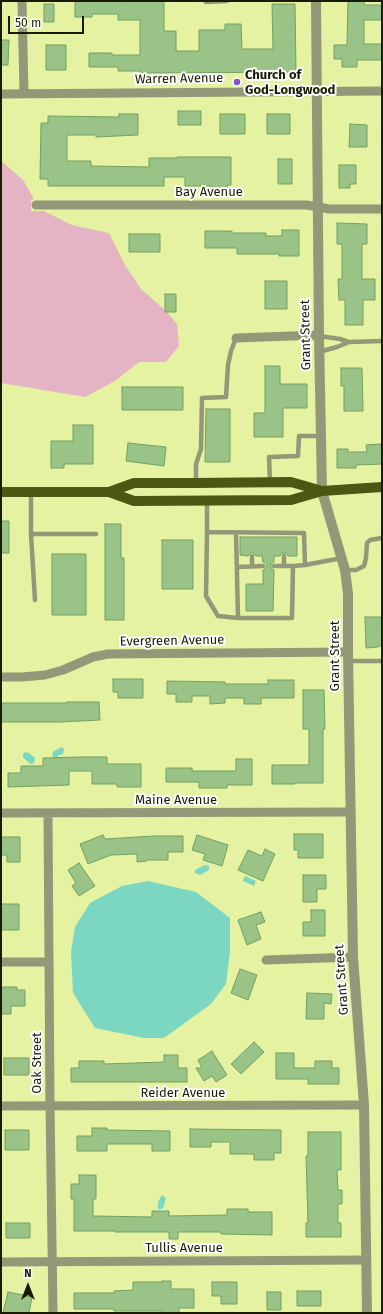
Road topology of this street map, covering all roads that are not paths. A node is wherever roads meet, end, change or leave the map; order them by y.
1 (22, 1) edge
2 (205, 1) edge
3 (226, 1) edge
4 (316, 1) edge
5 (317, 91) junction
6 (382, 91) edge
7 (1, 94) edge
8 (24, 94) junction
9 (36, 205) dead end
10 (319, 207) junction
11 (382, 209) edge
12 (319, 336) junction
13 (236, 338) joint
14 (382, 341) edge
15 (349, 342) junction
16 (319, 352) junction
17 (321, 436) junction
18 (270, 482) junction
19 (196, 483) junction
20 (382, 487) edge
21 (322, 490) junction
22 (1, 492) edge
23 (31, 492) junction
24 (109, 492) junction
25 (207, 501) junction
26 (207, 532) junction
27 (236, 532) junction
28 (31, 534) junction
29 (96, 534) dead end
30 (382, 538) edge
31 (252, 556) dead end
32 (284, 556) dead end
33 (342, 558) junction
34 (305, 565) junction
35 (252, 566) junction
36 (263, 566) dead end
37 (274, 566) dead end
38 (284, 566) junction
39 (293, 566) junction
40 (237, 567) junction
41 (345, 570) junction
42 (35, 600) dead end
43 (238, 618) junction
44 (348, 657) junction
45 (382, 661) edge
46 (1, 677) edge
47 (350, 812) junction
48 (1, 813) edge
49 (48, 813) junction
50 (353, 957) junction
51 (266, 960) dead end
52 (1, 962) edge
53 (49, 962) junction
54 (1, 1106) edge
55 (50, 1106) junction
56 (364, 1106) junction
57 (366, 1260) junction
58 (52, 1261) junction
59 (1, 1262) edge
60 (53, 1313) edge
61 (367, 1313) edge

1 - 8 street
2 - 3 lane
4 - 5 street, Grant Street
5 - 6 street, Warren Avenue
5 - 8 street, Warren Avenue
5 - 10 street, Grant Street
7 - 8 street, Warren Avenue
9 - 10 street, Bay Avenue
10 - 11 street, Bay Avenue
10 - 12 street, Grant Street
12 - 13 street
12 - 15 lane
12 - 16 street, Grant Street
13 - 19 lane
14 - 15 lane
15 - 16 lane
16 - 17 street, Grant Street
17 - 18 lane
17 - 21 street, Grant Street
18 - 19 main road
18 - 21 main road
19 - 24 main road
20 - 21 main road
21 - 25 main road
21 - 33 street, Grant Street
22 - 23 main road
23 - 24 main road
23 - 28 lane
24 - 25 main road
25 - 26 lane
26 - 27 lane
26 - 43 lane
27 - 34 lane
27 - 40 lane
28 - 29 lane
28 - 42 lane
30 - 41 lane
31 - 35 lane
32 - 38 lane
33 - 34 lane
33 - 41 street, Grant Street
34 - 39 lane
35 - 36 lane
35 - 40 lane
37 - 38 lane
38 - 39 lane
39 - 43 lane
40 - 43 lane
41 - 44 street, Grant Street
44 - 45 lane
44 - 46 street, Evergreen Avenue
44 - 47 street, Grant Street
47 - 49 street, Maine Avenue
47 - 50 street, Grant Street
48 - 49 street, Maine Avenue
49 - 53 street, Oak Street
50 - 51 street
50 - 56 street, Grant Street
52 - 53 street
53 - 55 street, Oak Street
54 - 55 street, Reider Avenue
55 - 56 street, Reider Avenue
55 - 58 street, Oak Street
56 - 57 street, Grant Street
57 - 58 street, Tullis Avenue
57 - 61 street, Grant Street
58 - 59 street, Tullis Avenue
58 - 60 street, Oak Street

